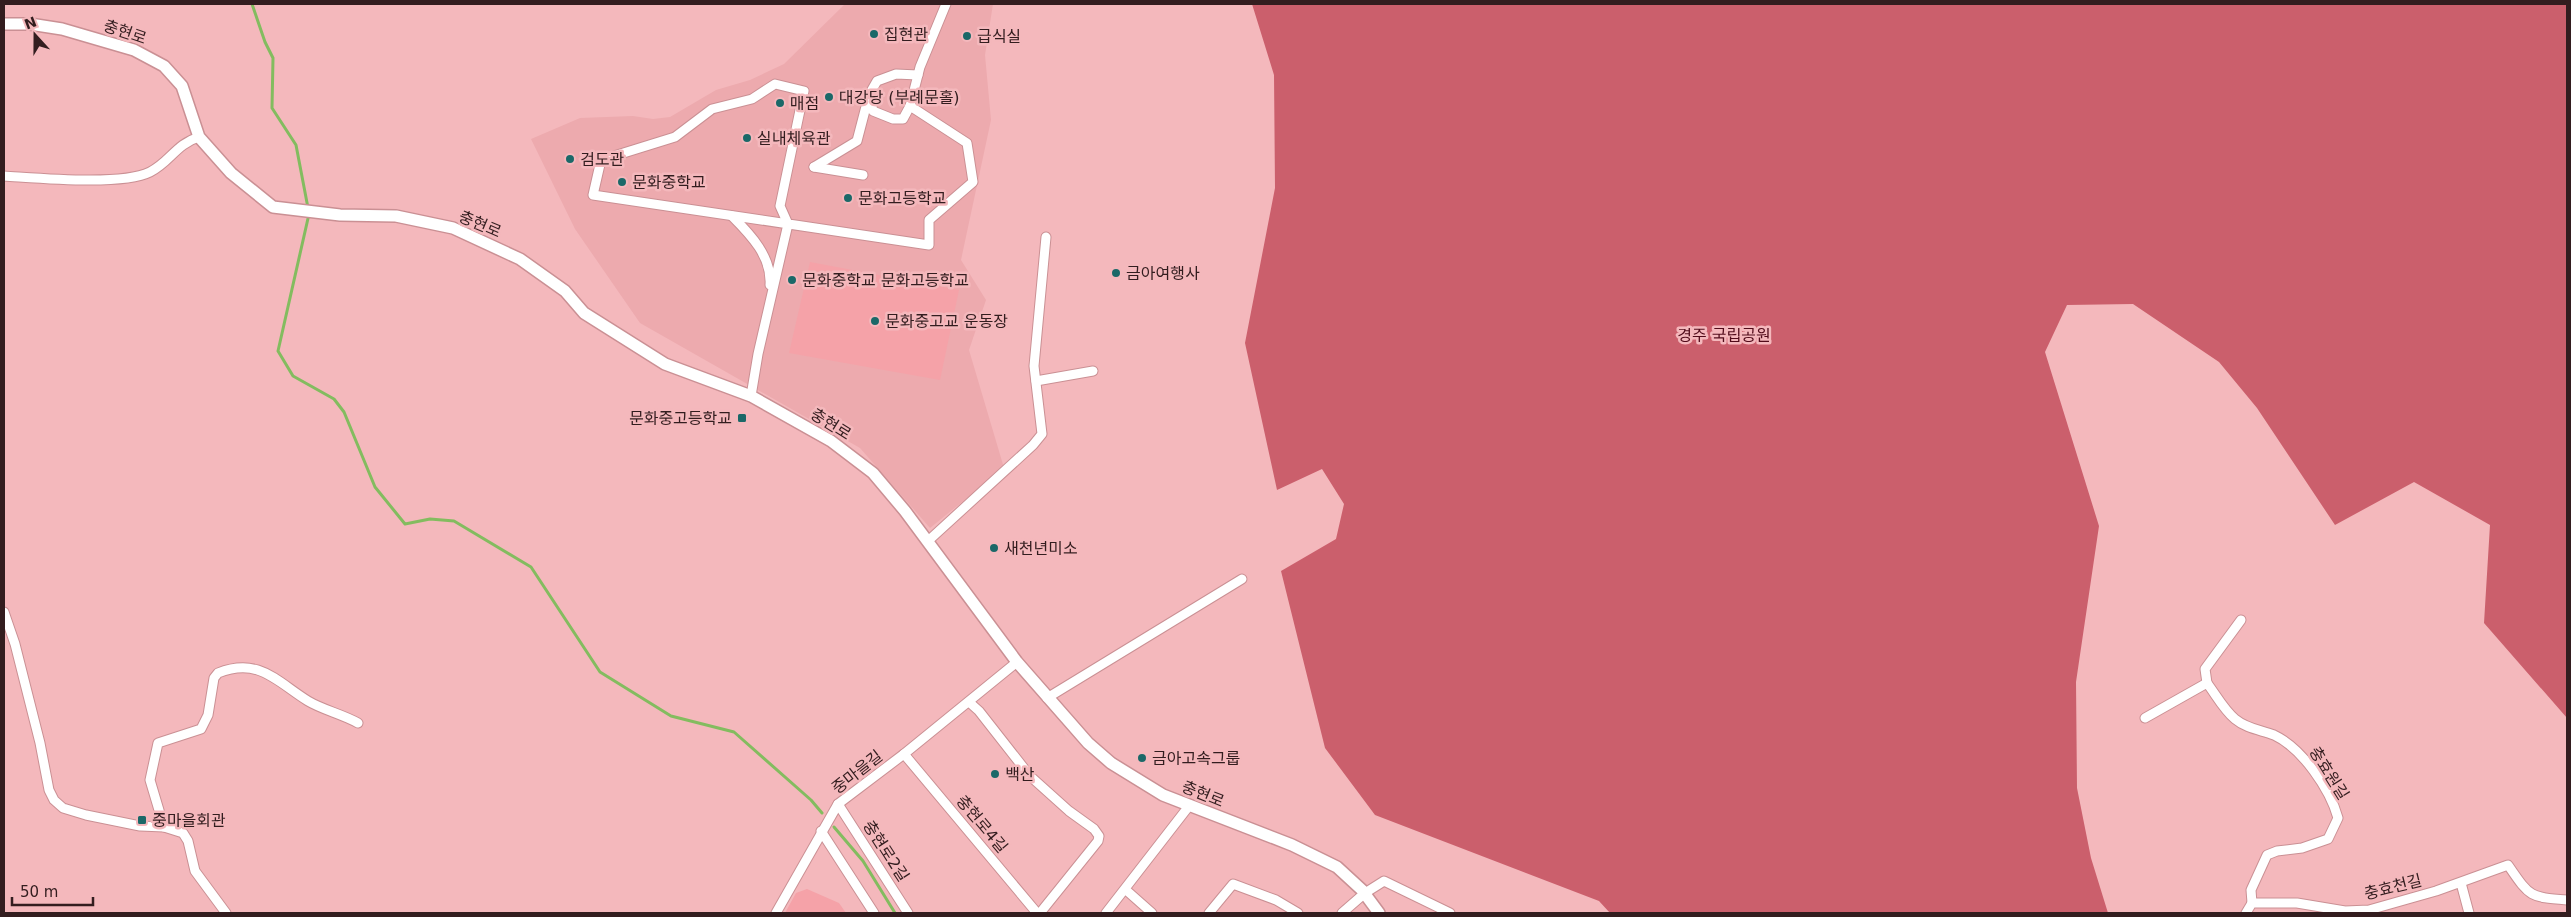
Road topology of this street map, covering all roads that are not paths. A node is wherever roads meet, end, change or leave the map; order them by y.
1 (946, 4) edge
2 (4, 24) edge
3 (918, 75) junction
4 (869, 95) junction
5 (910, 106) junction
6 (199, 136) junction
7 (863, 175) dead end
8 (4, 176) edge
9 (732, 216) junction
10 (788, 224) junction
11 (1046, 237) dead end
12 (769, 307) junction
13 (1093, 371) dead end
14 (1036, 381) junction
15 (751, 396) junction
16 (928, 541) junction
17 (1242, 579) dead end
18 (4, 612) edge
19 (2242, 620) dead end
20 (1017, 662) junction
21 (2207, 683) junction
22 (1047, 698) junction
23 (969, 702) junction
24 (2145, 718) dead end
25 (358, 723) dead end
26 (904, 754) junction
27 (838, 804) junction
28 (1189, 806) junction
29 (164, 827) junction
30 (821, 831) junction
31 (2461, 883) junction
32 (1126, 890) junction
33 (1364, 893) junction
34 (2567, 900) edge
35 (2252, 903) junction
36 (1446, 912) edge
37 (226, 913) edge
38 (776, 913) edge
39 (874, 913) edge
40 (908, 913) edge
41 (1039, 913) edge
42 (1106, 913) edge
43 (1152, 913) edge
44 (1210, 913) edge
45 (1298, 913) edge
46 (1342, 913) edge
47 (1379, 913) edge
48 (2246, 913) edge
49 (2469, 913) edge

1 - 3 street
2 - 6 street, 충현로
3 - 4 street
3 - 5 street
4 - 5 street
4 - 7 street
5 - 10 street
6 - 8 street
6 - 15 street, 충현로
9 - 10 street
9 - 10 street
9 - 12 street
10 - 12 street
11 - 14 street
12 - 15 street
13 - 14 street
14 - 16 street
15 - 16 street, 충현로
16 - 20 street, 충현로
17 - 22 street
18 - 29 street
19 - 21 street
20 - 22 street, 충현로
20 - 23 street, 중마을길
21 - 24 street
21 - 35 street, 충효원길
22 - 28 street, 충현로
23 - 26 street, 중마을길
23 - 41 street
25 - 29 street
26 - 27 street, 중마을길
26 - 41 street, 충현로4길
27 - 30 street, 중마을길
27 - 40 street, 충현로2길
28 - 32 street
28 - 33 street, 충현로
29 - 37 street
30 - 38 street, 중마을길
30 - 39 street
31 - 34 street, 충효천길
31 - 35 street, 충효천길
31 - 49 street
32 - 42 street
32 - 43 street
33 - 36 street
33 - 46 street
33 - 47 street, 충현로
35 - 48 street
44 - 45 street

